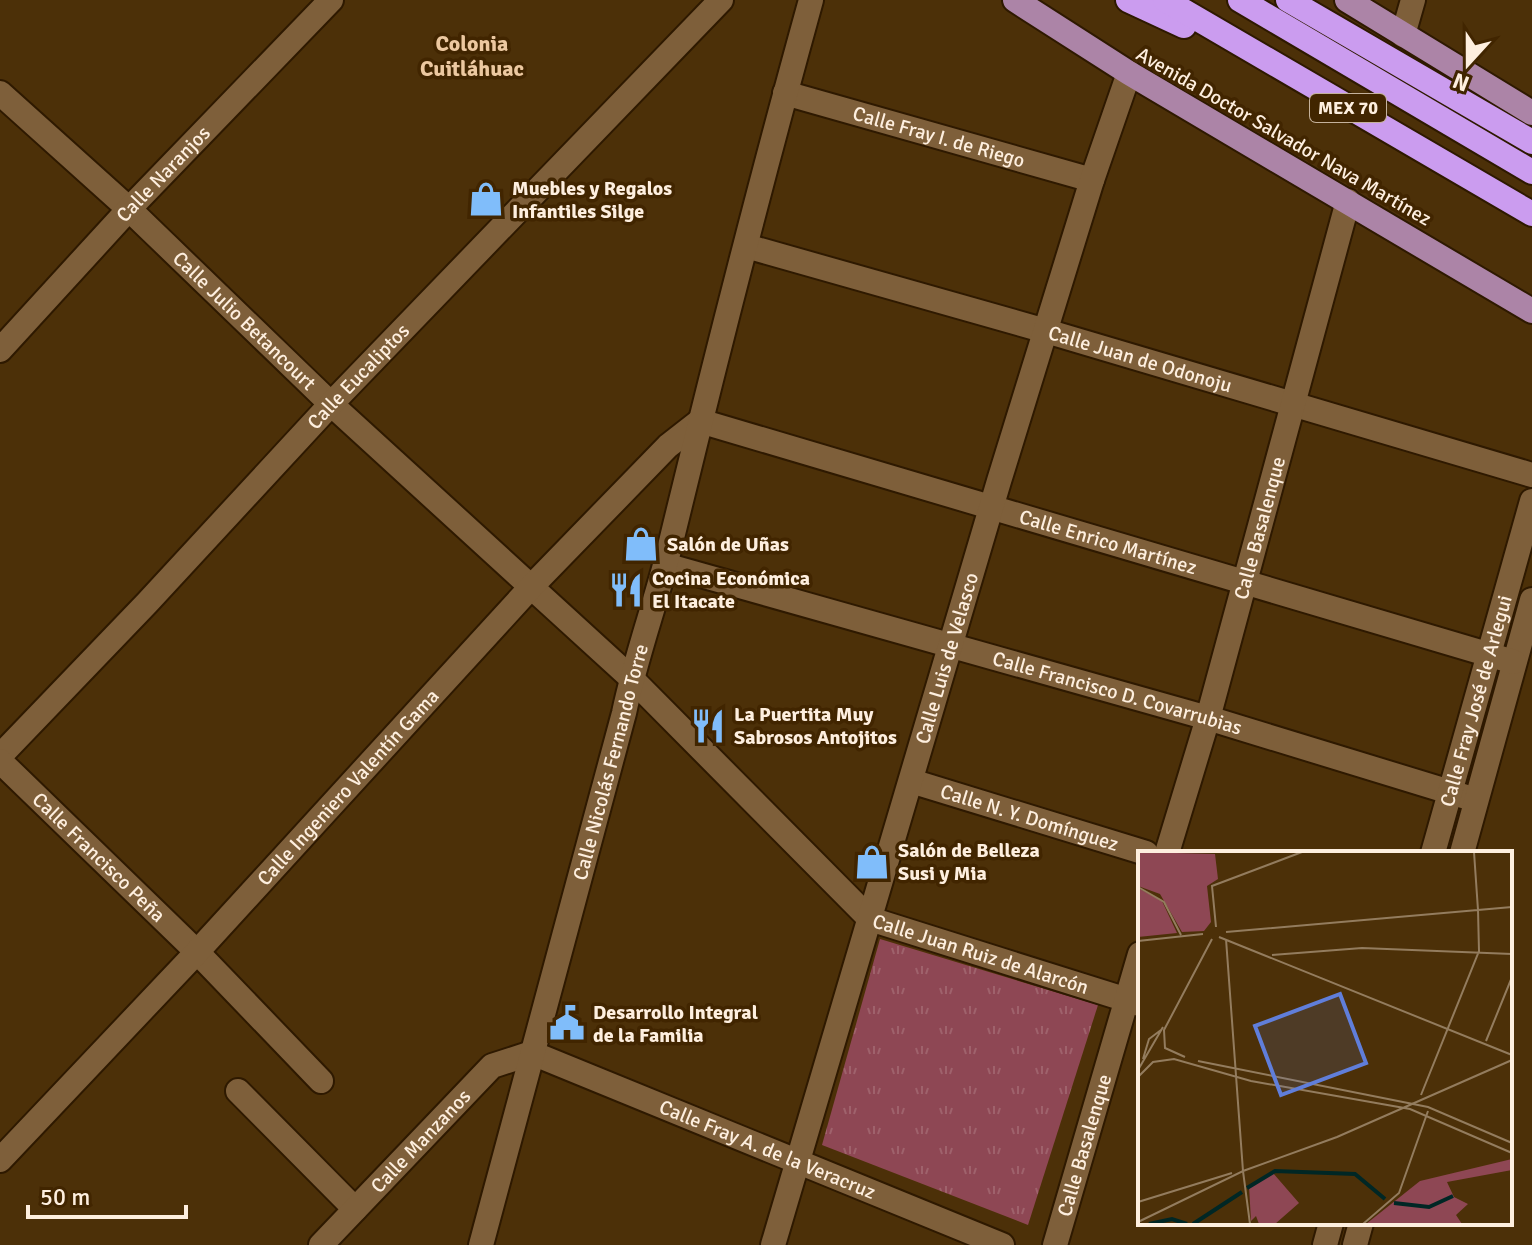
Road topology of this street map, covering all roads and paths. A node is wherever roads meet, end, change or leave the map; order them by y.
1 (331, 0) edge
2 (721, 0) edge
3 (811, 0) edge
4 (1015, 0) edge
5 (1128, 0) edge
6 (1165, 0) edge
7 (1240, 0) edge
8 (1288, 0) edge
9 (1347, 0) edge
10 (1413, 0) edge
11 (1403, 35) junction
12 (1270, 62) junction
13 (1129, 73) junction
14 (0, 93) edge
15 (785, 93) junction
16 (1532, 113) edge
17 (1532, 142) edge
18 (1532, 172) edge
19 (1092, 180) junction
20 (1348, 201) junction
21 (129, 209) junction
22 (1532, 214) edge
23 (746, 246) junction
24 (1532, 311) edge
25 (1046, 331) junction
26 (0, 350) edge
27 (331, 404) junction
28 (1293, 406) junction
29 (700, 421) junction
30 (1532, 475) edge
31 (1532, 501) edge
32 (991, 508) junction
33 (665, 565) junction
34 (1244, 583) junction
35 (531, 587) junction
36 (1532, 600) edge
37 (951, 647) junction
38 (1489, 655) junction
39 (1514, 662) junction
40 (631, 678) junction
41 (1208, 718) junction
42 (0, 758) edge
43 (911, 781) junction
44 (1450, 792) junction
45 (1476, 800) junction
46 (1139, 851) edge
47 (1168, 851) edge
48 (1434, 851) edge
49 (1463, 851) edge
50 (870, 919) junction
51 (197, 952) junction
52 (1138, 970) edge
53 (1134, 1002) edge
54 (532, 1053) junction
55 (321, 1081) dead end
56 (238, 1091) dead end
57 (0, 1160) edge
58 (799, 1161) junction
59 (355, 1209) junction
60 (1330, 1225) edge
61 (1360, 1225) edge
62 (321, 1245) edge
63 (481, 1245) edge
64 (773, 1245) edge
65 (1002, 1245) edge
66 (1055, 1245) edge
67 (1325, 1245) edge
68 (1355, 1245) edge

1 - 21 street, Calle Naranjos
2 - 27 street, Calle Eucaliptos
3 - 15 street, Calle Nicolás Fernando Torre
4 - 13 main road, Avenida Doctor Salvador Nava Martínez
5 - 12 highway
6 - 12 highway, MEX 70
7 - 18 highway, MEX 70
8 - 17 highway
9 - 11 main road
10 - 11 street
11 - 16 main road
12 - 22 highway, MEX 70
13 - 19 street, Calle Luis de Velasco
13 - 20 main road, Avenida Doctor Salvador Nava Martínez
14 - 21 street, Calle Julio Betancourt
15 - 19 street, Calle Fray I. de Riego
15 - 23 street, Calle Nicolás Fernando Torre
19 - 25 street, Calle Luis de Velasco
20 - 24 main road, Avenida Doctor Salvador Nava Martínez
20 - 28 street, Calle Basalenque
21 - 26 street, Calle Naranjos
21 - 27 street, Calle Julio Betancourt
23 - 25 street, Calle Juan de Odonoju
23 - 29 street, Calle Nicolás Fernando Torre
25 - 28 street, Calle Juan de Odonoju
25 - 32 street, Calle Luis de Velasco
27 - 35 street, Calle Julio Betancourt
27 - 42 street, Calle Eucaliptos
28 - 30 street, Calle Juan de Odonoju
28 - 34 street, Calle Basalenque
29 - 32 street, Calle Enrico Martínez
29 - 33 street, Calle Nicolás Fernando Torre
29 - 35 street, Calle Ingeniero Valentín Gama
31 - 38 street, Calle Fray José de Arlegui
32 - 34 street, Calle Enrico Martínez
32 - 37 street, Calle Luis de Velasco
33 - 37 street, Calle Francisco D. Covarrubias
33 - 40 street, Calle Nicolás Fernando Torre
34 - 38 street, Calle Enrico Martínez
34 - 41 street, Calle Basalenque
35 - 40 street, Calle Julio Betancourt
35 - 51 street, Calle Ingeniero Valentín Gama
36 - 39 street, Calle Fray José de Arlegui
37 - 41 street, Calle Francisco D. Covarrubias
37 - 43 street, Calle Luis de Velasco
38 - 39 street, Calle Enrico Martínez
38 - 44 street, Calle Fray José de Arlegui
39 - 45 street, Calle Fray José de Arlegui
40 - 50 street, Calle Juan Ruiz de Alarcón
40 - 54 street, Calle Nicolás Fernando Torre
41 - 44 street, Calle Francisco D. Covarrubias
41 - 47 street, Calle Basalenque
42 - 51 street, Calle Francisco Peña
43 - 46 street, Calle N. Y. Domínguez
43 - 50 street, Calle Luis de Velasco
44 - 45 street, Calle Francisco D. Covarrubias
44 - 48 street, Calle Fray José de Arlegui
45 - 49 street, Calle Fray José de Arlegui
50 - 53 street, Calle Juan Ruiz de Alarcón
50 - 58 street, Calle Luis de Velasco
51 - 55 street, Calle Francisco Peña
51 - 57 street, Calle Ingeniero Valentín Gama
52 - 53 street, Calle Basalenque
53 - 66 street, Calle Basalenque
54 - 58 street, Calle Fray A. de la Veracruz
54 - 59 street, Calle Manzanos
54 - 63 street, Calle Nicolás Fernando Torre
56 - 59 street
58 - 64 street, Calle Luis de Velasco
58 - 65 street, Calle Fray A. de la Veracruz
59 - 62 street, Calle Manzanos
60 - 67 street
61 - 68 street

